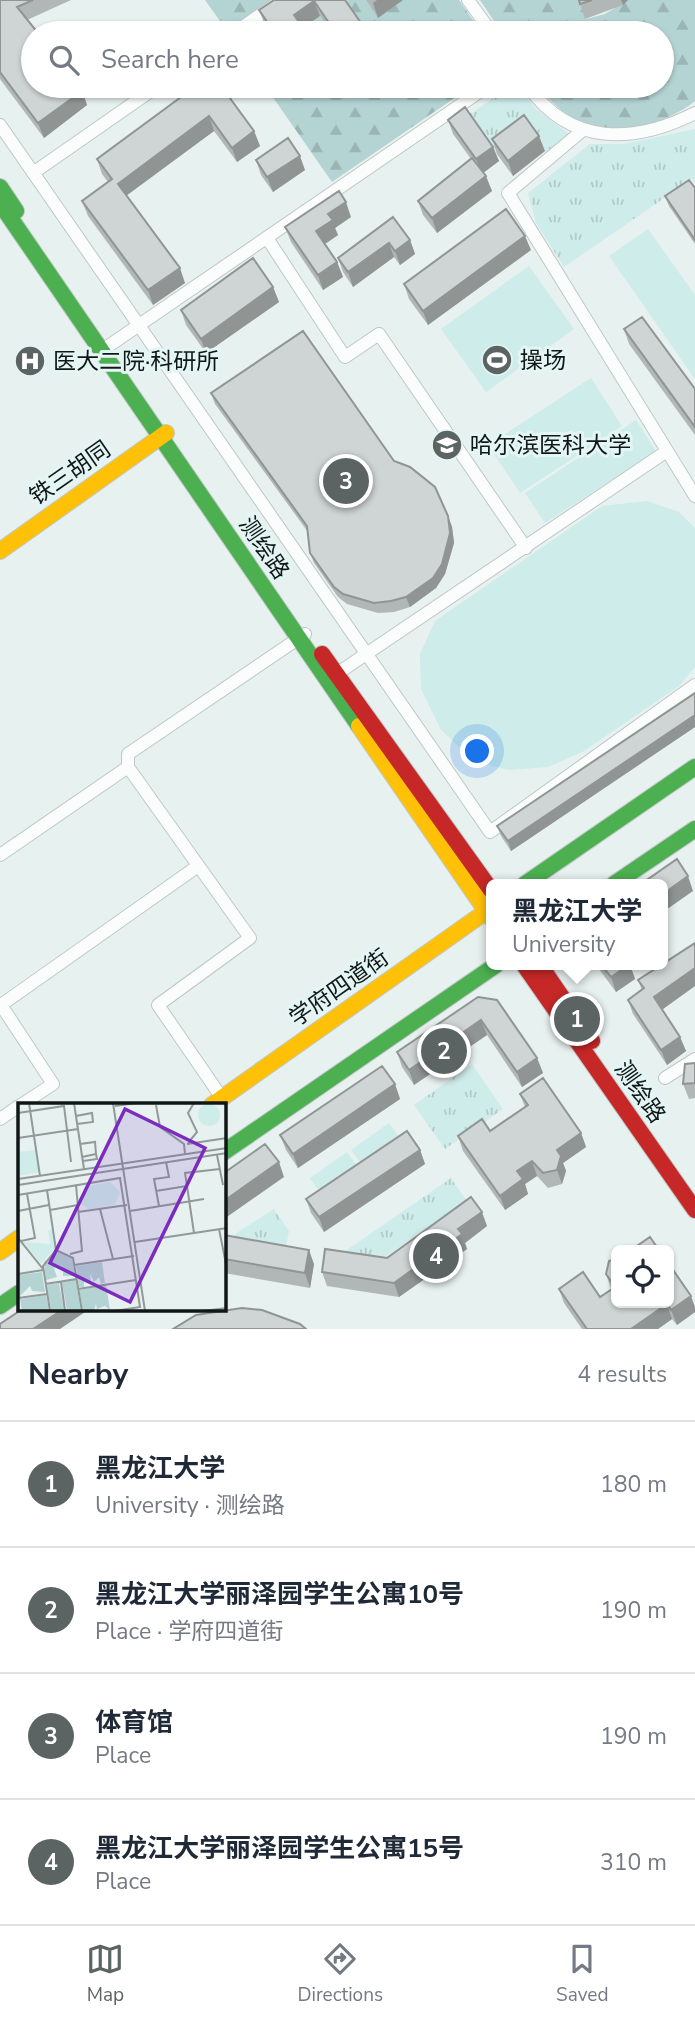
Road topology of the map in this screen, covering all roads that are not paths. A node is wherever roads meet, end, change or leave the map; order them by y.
1 (282, 0) edge
2 (468, 0) edge
3 (251, 21) edge
4 (483, 21) edge
5 (141, 98) edge
6 (471, 98) edge
7 (538, 98) edge
8 (695, 113) edge
9 (0, 125) edge
10 (583, 130) junction
11 (33, 173) junction
12 (0, 187) edge
13 (0, 203) edge
14 (267, 238) junction
15 (139, 326) junction
16 (107, 347) junction
17 (163, 435) junction
18 (667, 451) junction
19 (695, 496) edge
20 (526, 548) junction
21 (0, 551) edge
22 (302, 636) junction
23 (368, 656) junction
24 (338, 673) junction
25 (695, 685) edge
26 (128, 767) junction
27 (695, 767) edge
28 (695, 829) edge
29 (0, 855) edge
30 (198, 866) junction
31 (532, 879) edge
32 (621, 879) edge
33 (486, 883) edge
34 (486, 906) edge
35 (486, 915) edge
36 (489, 970) edge
37 (527, 970) edge
38 (543, 970) edge
39 (0, 1005) edge
40 (695, 1059) edge
41 (665, 1078) dead end
42 (217, 1102) edge
43 (24, 1103) edge
44 (18, 1107) edge
45 (0, 1119) edge
46 (226, 1151) edge
47 (695, 1191) edge
48 (695, 1210) edge
49 (18, 1239) edge
50 (0, 1252) edge
51 (18, 1294) edge
52 (0, 1306) edge

1 - 3 street
2 - 4 street
5 - 11 street
6 - 14 street
7 - 10 street
8 - 10 street
9 - 11 street
10 - 18 street
11 - 15 street
12 - 16 main road, 测绘路
13 - 17 main road, 测绘路
14 - 15 street
14 - 20 street
15 - 16 street
15 - 23 street
16 - 17 main road, 测绘路
17 - 21 main road, 铁三胡同
17 - 22 main road, 测绘路
18 - 19 street
18 - 20 street
20 - 23 street
22 - 24 main road, 测绘路
22 - 26 street
22 - 34 main road, 测绘路
23 - 24 street
23 - 25 street
24 - 33 main road, 测绘路
26 - 29 street
26 - 30 street
27 - 31 main road
28 - 32 main road
30 - 39 street
30 - 42 street
35 - 42 main road, 学府四道街
36 - 46 main road
37 - 48 main road, 测绘路
38 - 47 main road, 测绘路
39 - 43 street
40 - 41 street
44 - 45 street
49 - 50 main road
51 - 52 main road

